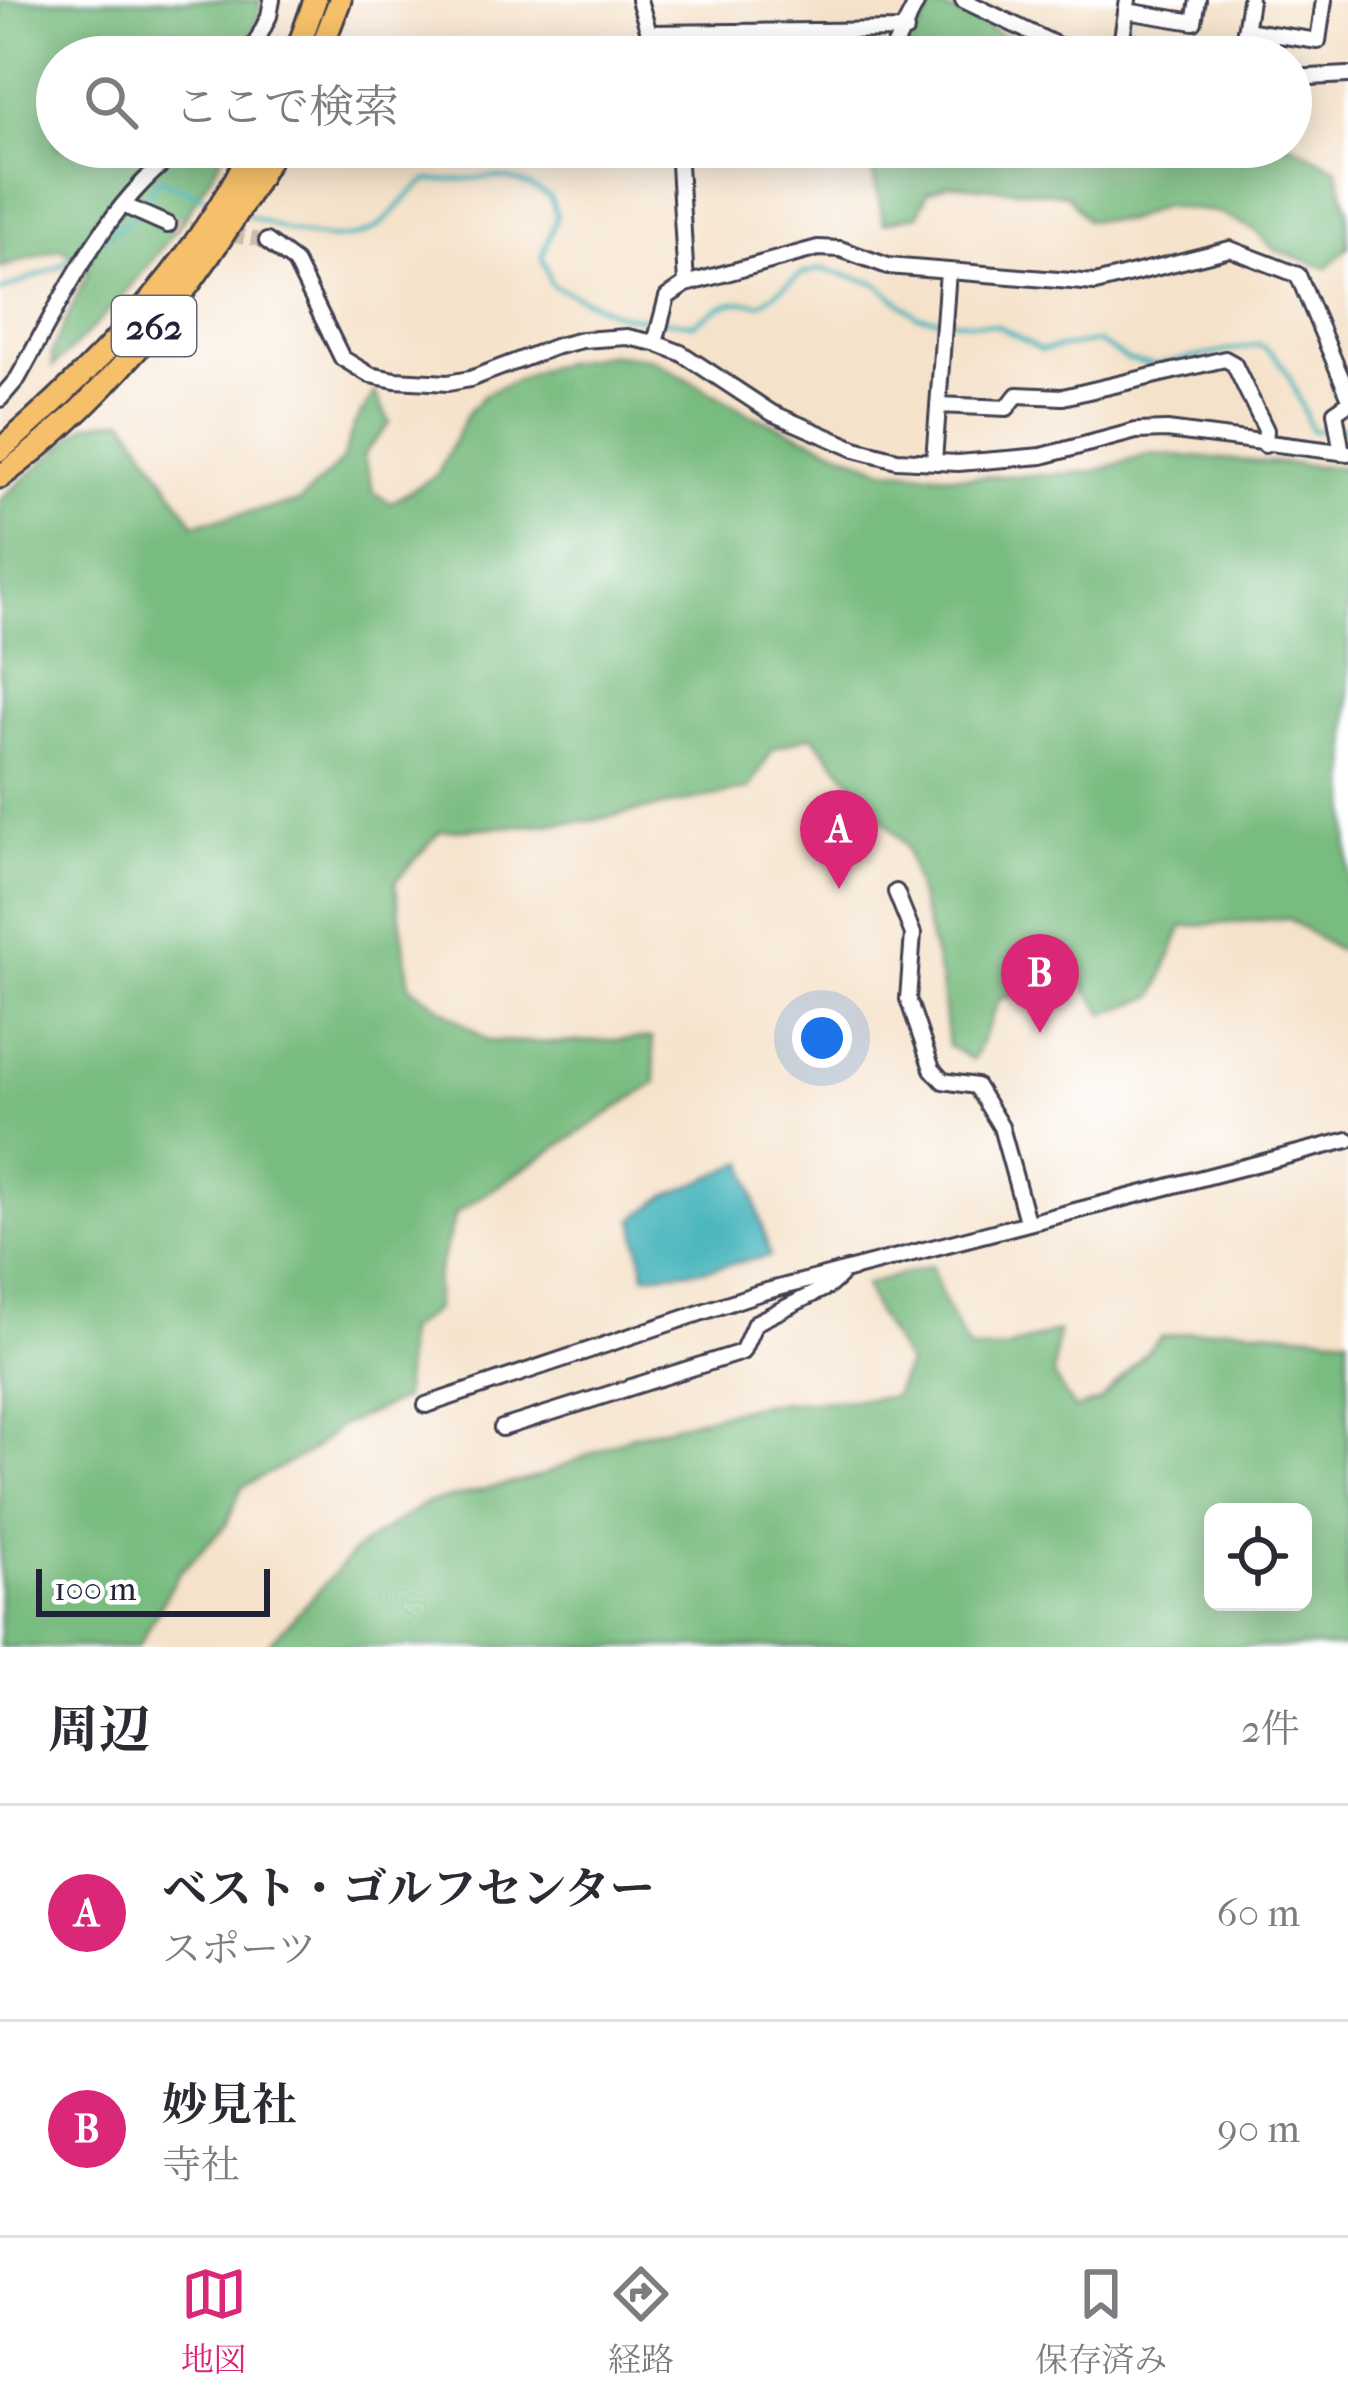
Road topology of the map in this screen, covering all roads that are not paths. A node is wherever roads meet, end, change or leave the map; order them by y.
1 (272, 0) edge
2 (315, 0) edge
3 (340, 0) edge
4 (640, 0) edge
5 (919, 0) edge
6 (963, 0) edge
7 (1198, 0) edge
8 (1250, 0) edge
9 (1324, 0) edge
10 (1127, 6) edge
11 (996, 7) edge
12 (906, 30) junction
13 (1245, 30) junction
14 (649, 33) junction
15 (257, 36) edge
16 (302, 36) edge
17 (326, 36) edge
18 (651, 36) edge
19 (902, 36) edge
20 (1044, 36) edge
21 (1122, 36) edge
22 (1244, 36) edge
23 (1285, 36) edge
24 (1312, 40) edge
25 (1348, 75) edge
26 (1312, 77) edge
27 (157, 168) edge
28 (241, 168) edge
29 (263, 168) edge
30 (679, 168) edge
31 (125, 206) junction
32 (168, 224) tunnel mouth
33 (267, 241) tunnel mouth
34 (948, 271) junction
35 (686, 284) junction
36 (656, 343) junction
37 (1348, 398) edge
38 (0, 399) edge
39 (938, 405) junction
40 (1265, 445) junction
41 (0, 450) edge
42 (1345, 453) edge
43 (934, 461) junction
44 (0, 478) edge
45 (896, 892) dead end
46 (1348, 1140) edge
47 (1027, 1221) junction
48 (844, 1272) junction
49 (426, 1405) dead end
50 (502, 1428) dead end

1 - 15 street
2 - 16 highway
3 - 17 highway
4 - 14 street
5 - 12 street
6 - 11 street
7 - 10 street
8 - 13 street
9 - 24 street
10 - 21 street
11 - 20 street
12 - 14 street
12 - 19 street
13 - 22 street
13 - 23 street
14 - 18 street
25 - 26 street
27 - 31 street
28 - 41 highway, 262
29 - 44 highway, 262
30 - 35 street
31 - 32 street
31 - 38 street
33 - 36 street
34 - 35 street
34 - 37 street
34 - 39 street
35 - 36 street
36 - 43 street
37 - 42 street
39 - 40 street
39 - 43 street
40 - 42 street
40 - 43 street
45 - 47 street
46 - 47 street
47 - 48 street
48 - 49 street
48 - 50 street

